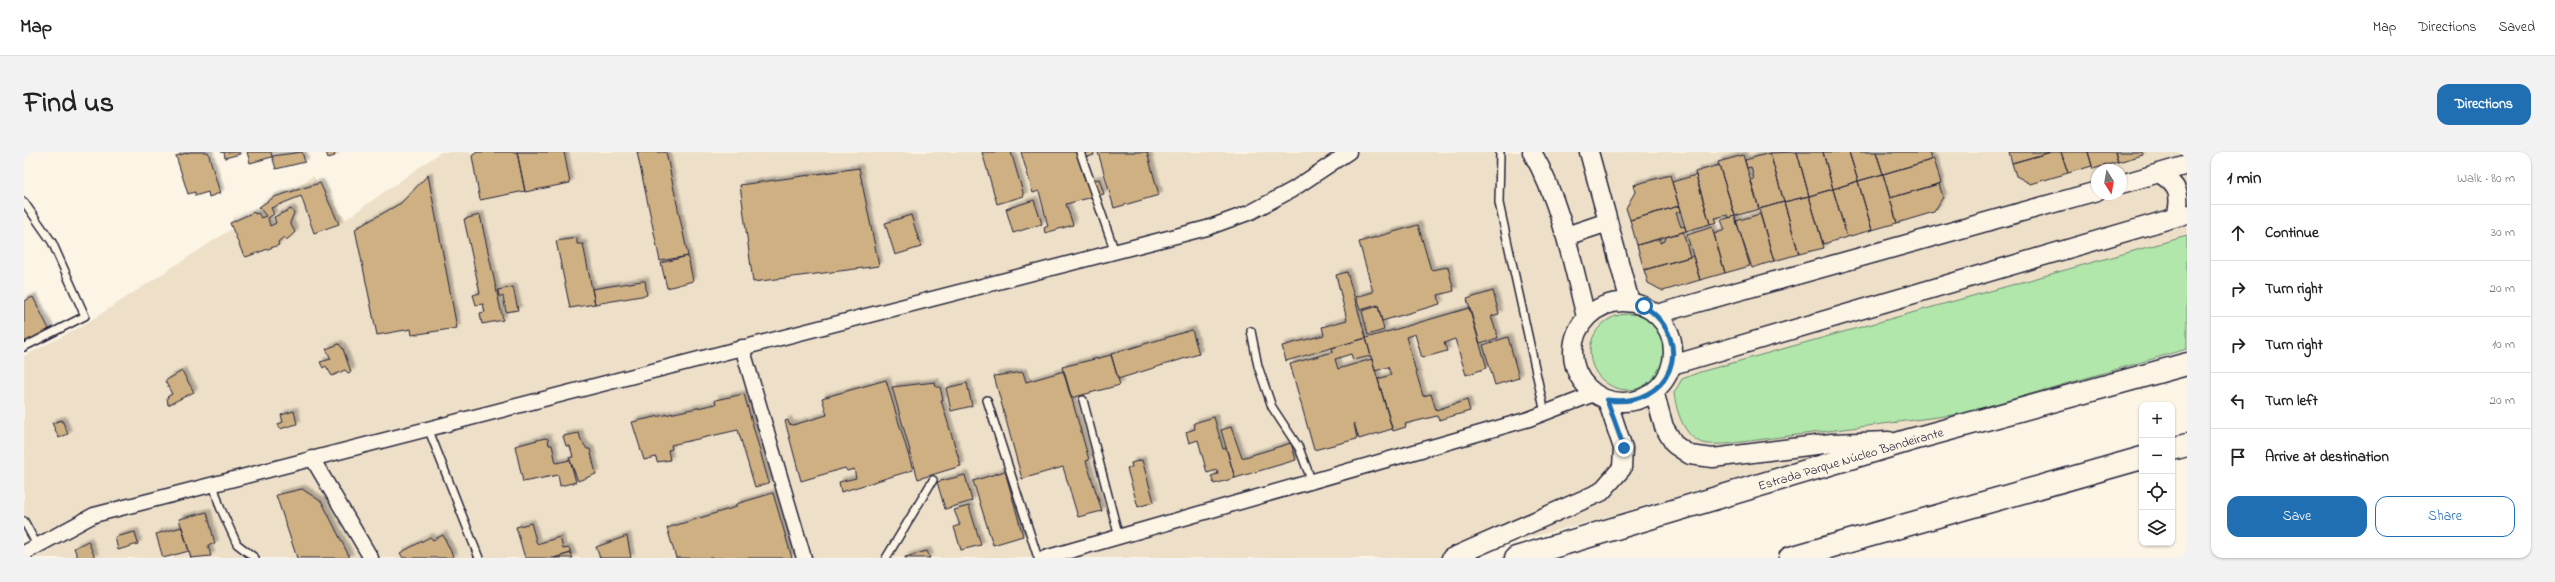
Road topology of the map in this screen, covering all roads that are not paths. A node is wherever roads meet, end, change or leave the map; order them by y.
1 (1080, 152) edge
2 (1349, 152) edge
3 (1500, 152) edge
4 (1532, 152) edge
5 (1589, 152) edge
6 (2187, 165) edge
7 (2159, 173) junction
8 (2127, 182) edge
9 (2091, 193) edge
10 (24, 202) edge
11 (2181, 216) edge
12 (1608, 222) junction
13 (1566, 236) junction
14 (1115, 252) junction
15 (1630, 302) junction
16 (1657, 314) junction
17 (1586, 317) junction
18 (1251, 331) dead end
19 (742, 347) junction
20 (24, 348) edge
21 (2187, 364) edge
22 (1672, 365) junction
23 (1654, 391) junction
24 (1601, 397) junction
25 (987, 400) dead end
26 (1083, 400) dead end
27 (1544, 413) junction
28 (428, 428) junction
29 (1910, 440) junction
30 (2187, 445) edge
31 (2175, 448) edge
32 (312, 458) junction
33 (2139, 459) edge
34 (933, 480) dead end
35 (1312, 482) junction
36 (213, 484) junction
37 (24, 521) edge
38 (1119, 537) junction
39 (36, 545) junction
40 (24, 553) edge
41 (255, 558) edge
42 (370, 558) edge
43 (479, 558) edge
44 (804, 558) edge
45 (886, 558) edge
46 (1038, 558) edge
47 (1045, 558) edge
48 (1451, 558) edge
49 (1516, 558) edge
50 (1790, 558) edge

1 - 14 lane
2 - 14 street
3 - 27 lane
4 - 13 street
5 - 12 street
6 - 7 street
7 - 8 street
7 - 11 street
9 - 16 street
10 - 20 lane
11 - 22 street
12 - 13 street
12 - 15 street
13 - 17 street
14 - 19 street
15 - 16 street
15 - 17 street
16 - 22 street
17 - 24 street
18 - 35 lane
19 - 28 street
19 - 44 street
21 - 29 highway, Estrada Parque Núcleo Bandeirante
22 - 23 street
23 - 24 street
23 - 29 street
24 - 27 street
24 - 48 street
25 - 46 lane
26 - 38 lane
27 - 35 street
28 - 32 street
28 - 43 lane
29 - 49 highway, Estrada Parque Núcleo Bandeirante
30 - 31 highway
32 - 36 street
32 - 42 street
33 - 50 highway
34 - 45 lane
35 - 38 street
36 - 39 street
36 - 41 lane
37 - 39 lane
38 - 47 street
39 - 40 street

